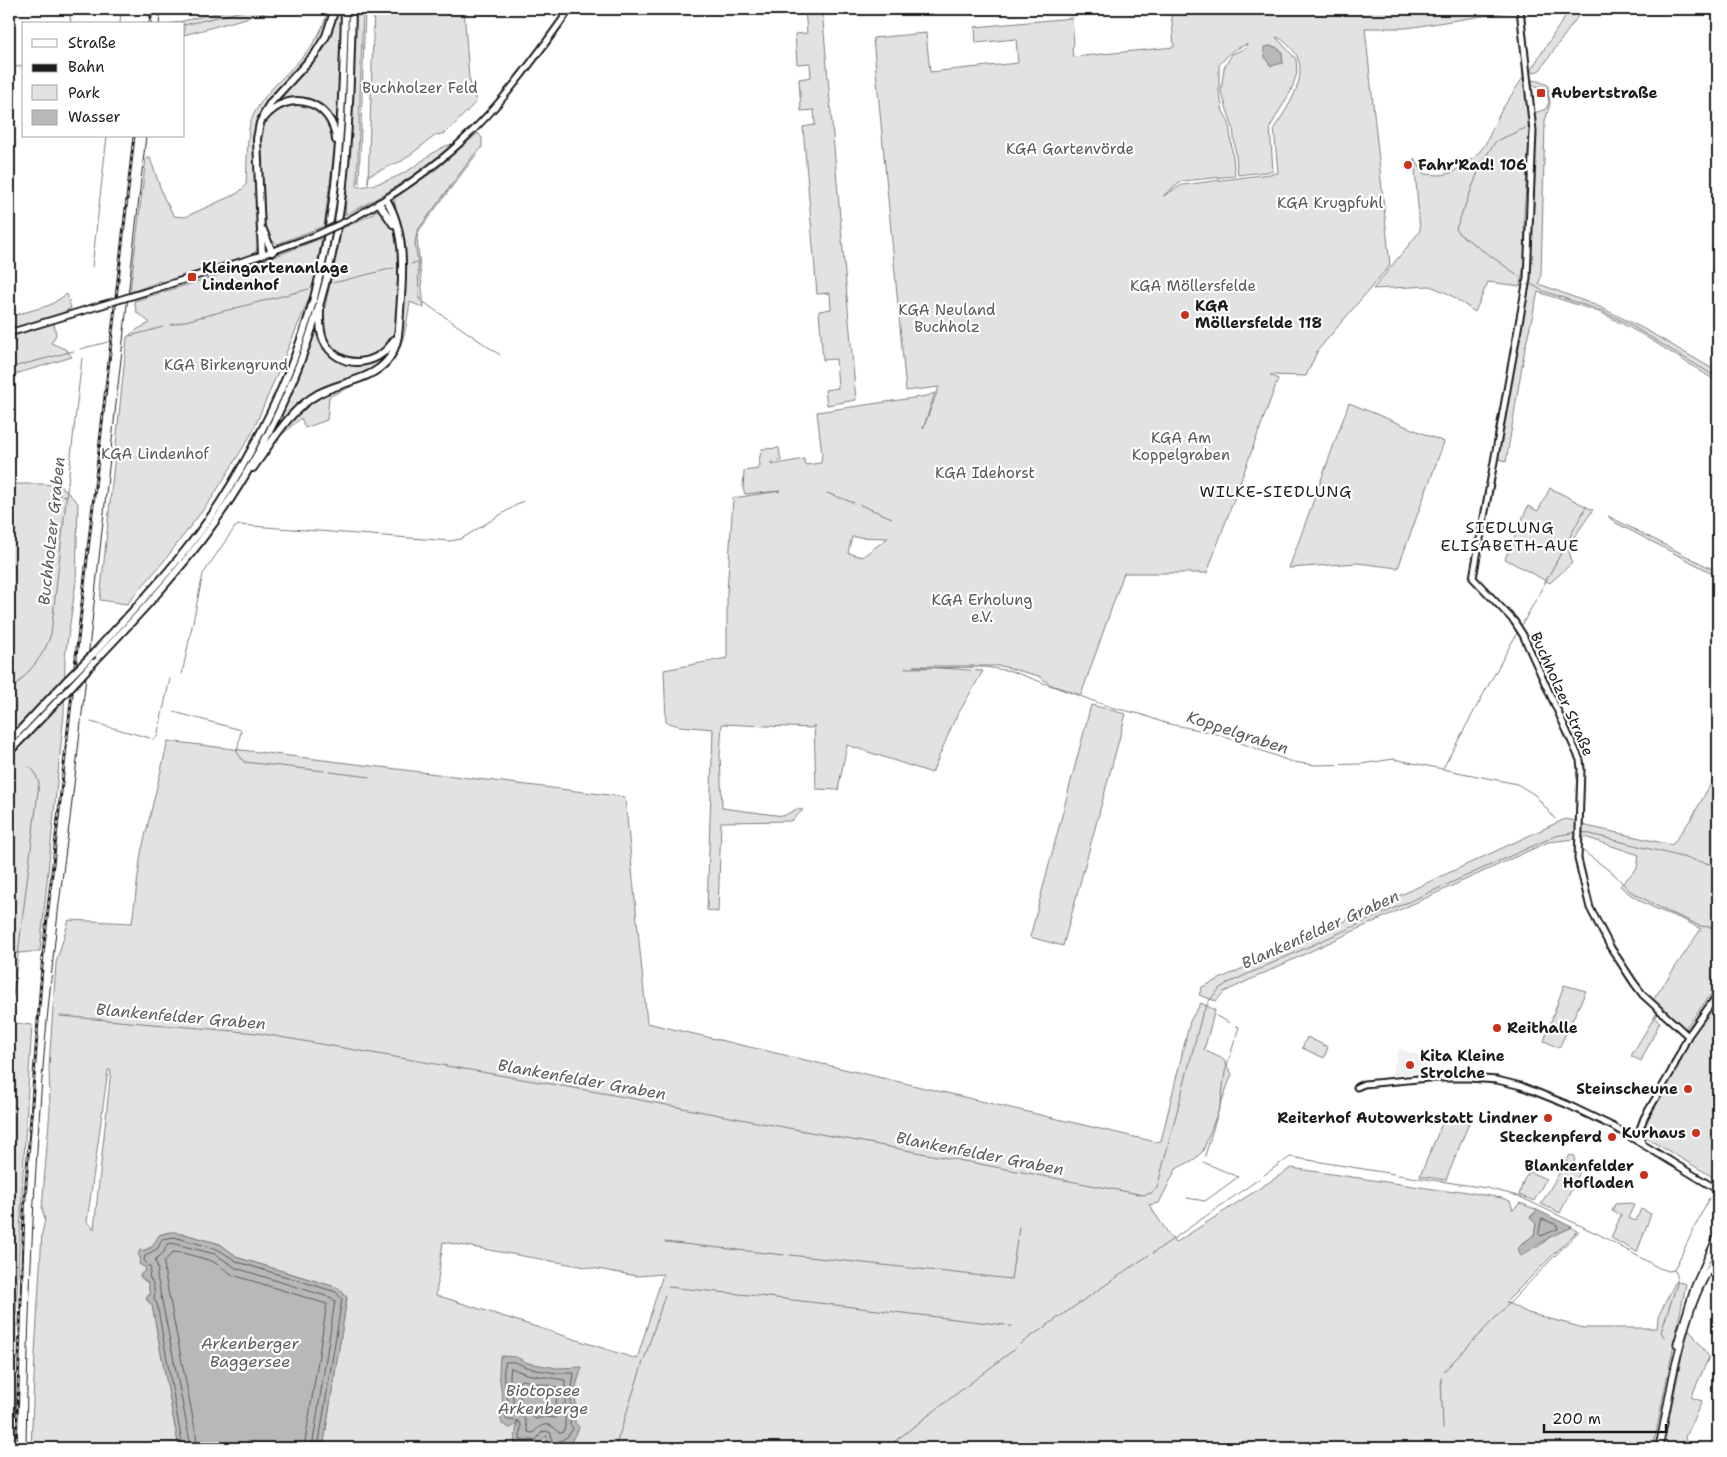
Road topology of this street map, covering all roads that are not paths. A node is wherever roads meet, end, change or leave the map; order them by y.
1 (336, 9) edge
2 (345, 9) edge
3 (352, 9) edge
4 (570, 9) edge
5 (1520, 9) edge
6 (260, 123) junction
7 (338, 159) junction
8 (386, 199) junction
9 (379, 203) junction
10 (262, 225) junction
11 (399, 239) junction
12 (272, 252) junction
13 (262, 255) junction
14 (320, 302) junction
15 (399, 326) junction
16 (9, 334) edge
17 (227, 503) junction
18 (9, 742) edge
19 (9, 752) edge
20 (1718, 994) edge
21 (1688, 1036) junction
22 (1357, 1087) dead end
23 (1640, 1129) junction
24 (1628, 1134) junction
25 (1642, 1144) junction
26 (1718, 1190) edge
27 (1718, 1235) edge
28 (1718, 1252) edge
29 (1672, 1381) junction
30 (1659, 1448) edge

1 - 6 highway
2 - 7 highway
3 - 14 highway
4 - 8 street
5 - 21 street, Buchholzer Straße
6 - 7 highway
6 - 10 highway
7 - 18 highway, bridge
8 - 9 street
8 - 11 highway
9 - 11 highway
9 - 12 street, bridge
10 - 12 highway
10 - 13 highway
11 - 15 highway
12 - 13 street
13 - 16 street, bridge
14 - 15 highway
14 - 17 highway
15 - 17 highway
17 - 19 highway, bridge
20 - 21 street
21 - 23 street
22 - 24 street
23 - 24 street
23 - 25 street
24 - 25 street
25 - 26 street
27 - 29 main road
28 - 29 main road
29 - 30 main road

